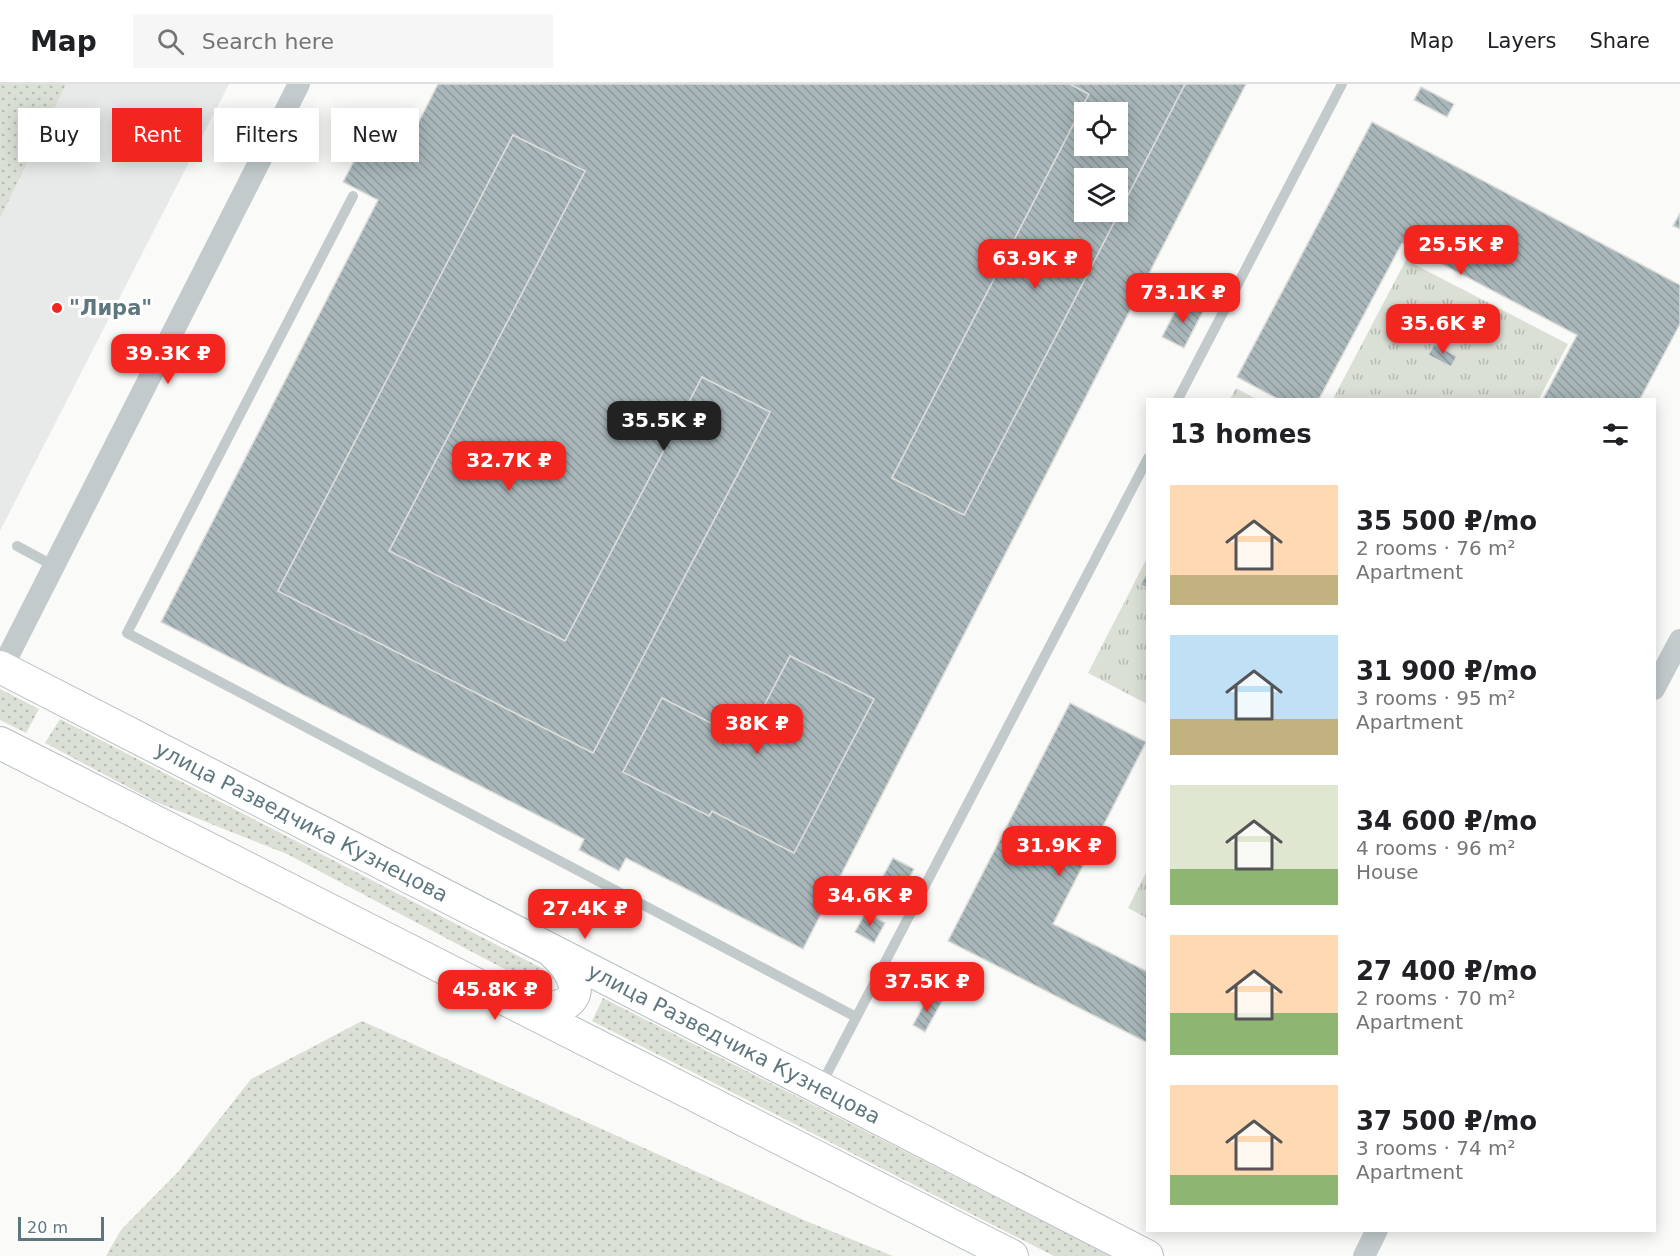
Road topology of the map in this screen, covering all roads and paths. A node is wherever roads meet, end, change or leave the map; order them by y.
1 (299, 84) edge
2 (1342, 84) edge
3 (353, 196) dead end
4 (1179, 398) edge
5 (1146, 462) edge
6 (17, 546) dead end
7 (54, 566) junction
8 (1680, 640) edge
9 (1, 668) edge
10 (1656, 685) edge
11 (0, 743) edge
12 (550, 950) junction
13 (522, 1007) junction
14 (856, 1017) junction
15 (819, 1088) junction
16 (1376, 1232) edge
17 (1011, 1256) edge
18 (1147, 1256) edge
19 (1364, 1256) edge

1 - 7 street
2 - 4 lane
3 - 14 lane
5 - 14 lane
6 - 7 lane
7 - 9 street
8 - 10 street
9 - 12 main road, улица Разведчика Кузнецова
11 - 13 main road
12 - 13 main road
12 - 15 main road, улица Разведчика Кузнецова
13 - 17 main road
14 - 15 lane
15 - 18 main road, улица Разведчика Кузнецова
16 - 19 street

